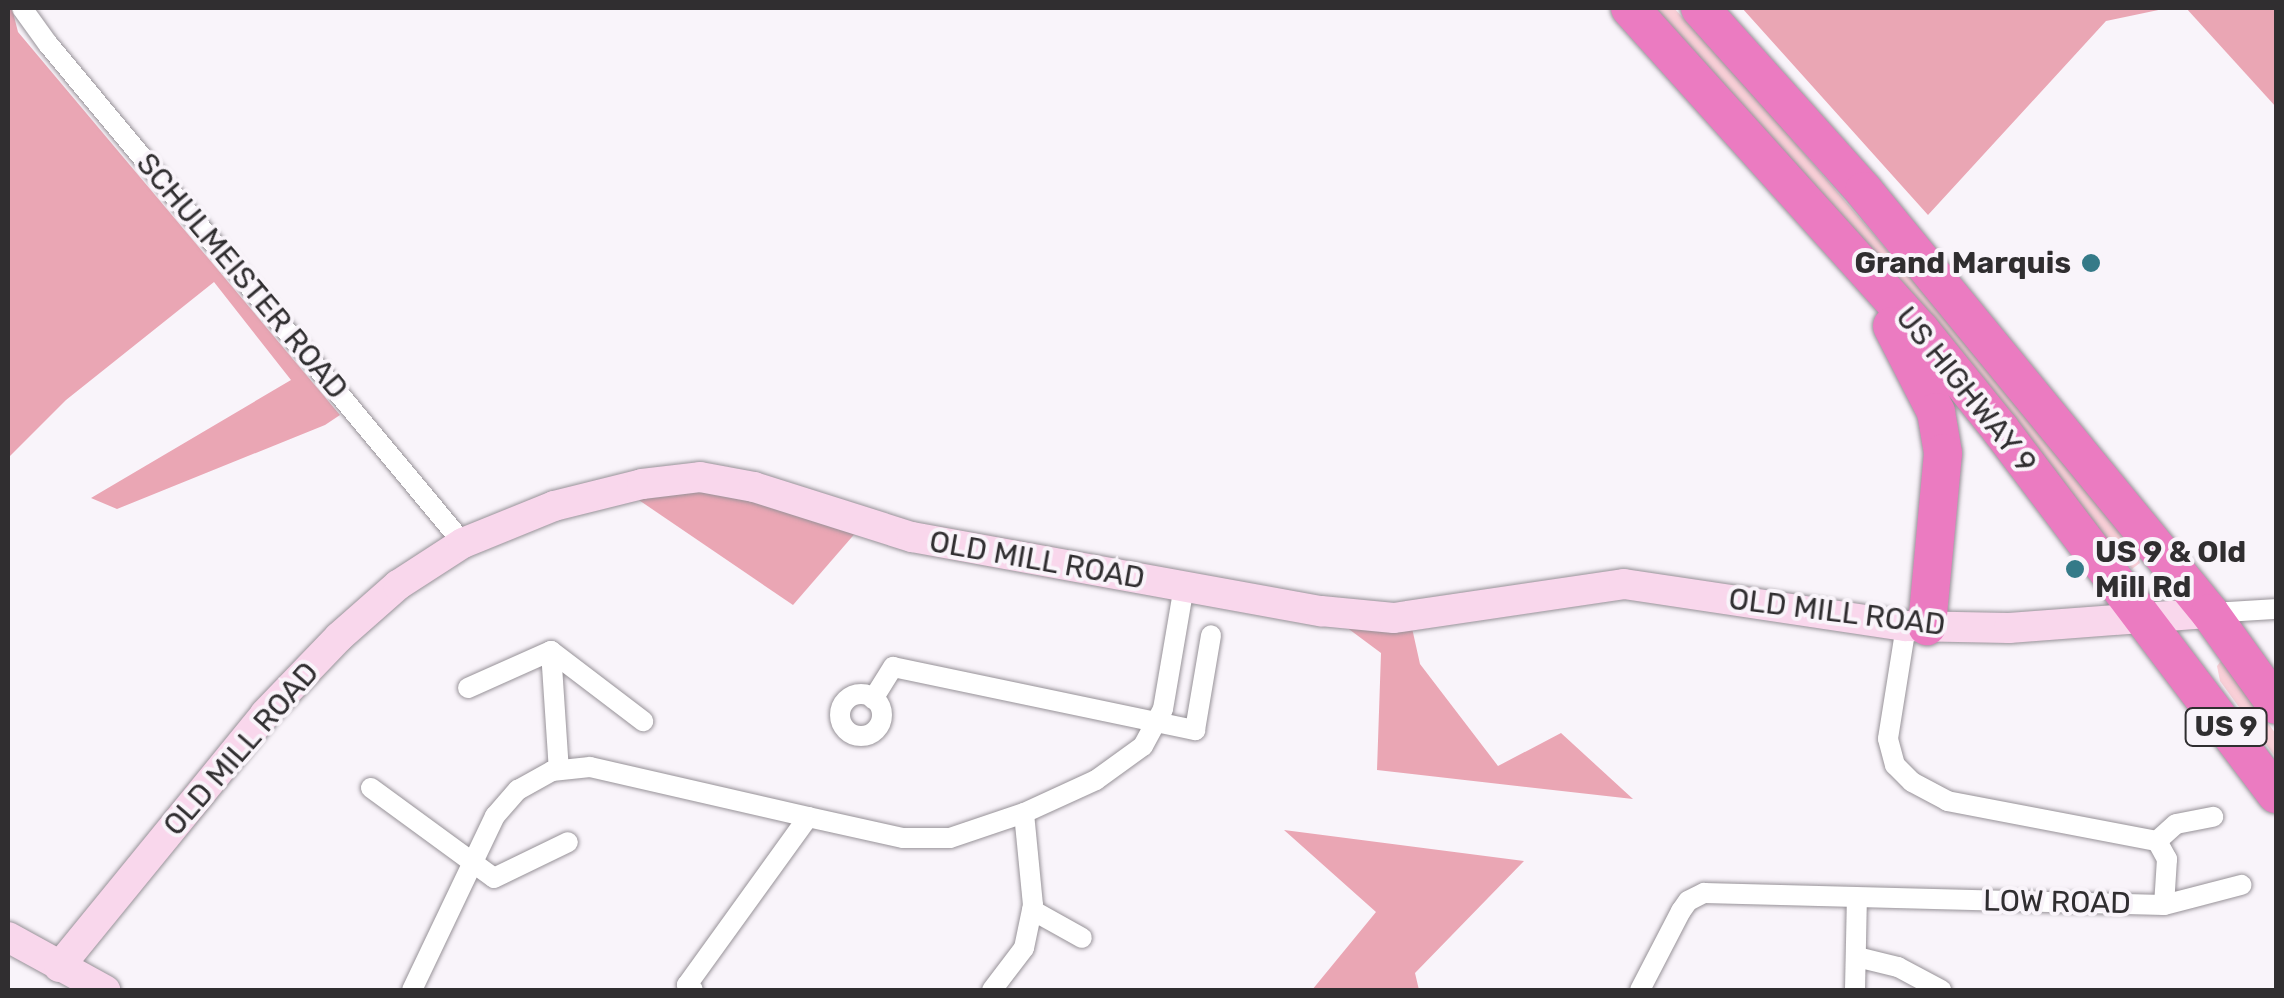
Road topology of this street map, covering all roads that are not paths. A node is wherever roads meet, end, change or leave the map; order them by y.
1 (22, 8) edge
2 (1630, 8) edge
3 (1700, 8) edge
4 (1841, 243) junction
5 (463, 543) junction
6 (1184, 586) junction
7 (2276, 610) edge
8 (2210, 613) junction
9 (2145, 619) junction
10 (1917, 626) junction
11 (1211, 635) dead end
12 (551, 651) junction
13 (468, 688) dead end
14 (873, 699) dead end
15 (2276, 705) edge
16 (643, 721) dead end
17 (1156, 723) junction
18 (559, 770) junction
19 (371, 788) dead end
20 (2276, 794) edge
21 (1024, 813) junction
22 (808, 816) junction
23 (2212, 818) dead end
24 (2157, 841) junction
25 (568, 842) dead end
26 (472, 863) junction
27 (2241, 886) dead end
28 (1858, 898) junction
29 (2164, 904) junction
30 (1032, 910) junction
31 (8, 936) edge
32 (1082, 938) dead end
33 (1857, 957) junction
34 (60, 977) edge
35 (105, 990) edge
36 (412, 990) edge
37 (693, 990) edge
38 (992, 990) edge
39 (1640, 990) edge
40 (1855, 990) edge
41 (1941, 990) edge

1 - 5 street, SCHULMEISTER ROAD
2 - 4 highway, US HIGHWAY 9 / US 9
3 - 8 highway, US HIGHWAY 9 / US 9
4 - 9 highway, US HIGHWAY 9 / US 9
4 - 10 highway
5 - 6 street, OLD MILL ROAD
5 - 34 street, OLD MILL ROAD
6 - 10 street, OLD MILL ROAD
6 - 17 street
7 - 8 street
8 - 9 street, OLD MILL ROAD
8 - 15 highway, US HIGHWAY 9 / US 9
9 - 10 street, OLD MILL ROAD
9 - 20 highway, US HIGHWAY 9 / US 9
10 - 24 street
11 - 17 street
12 - 13 street
12 - 16 street
12 - 18 street
14 - 17 street
17 - 21 street
18 - 22 street
18 - 26 street
19 - 26 street
21 - 22 street
21 - 30 street
22 - 37 street
23 - 24 street
24 - 29 street, LOW ROAD
25 - 26 street
26 - 36 street
27 - 29 street
28 - 29 street, LOW ROAD
28 - 33 street
28 - 39 street, LOW ROAD
30 - 32 street
30 - 38 street
31 - 34 street
33 - 40 street
33 - 41 street
34 - 35 street

